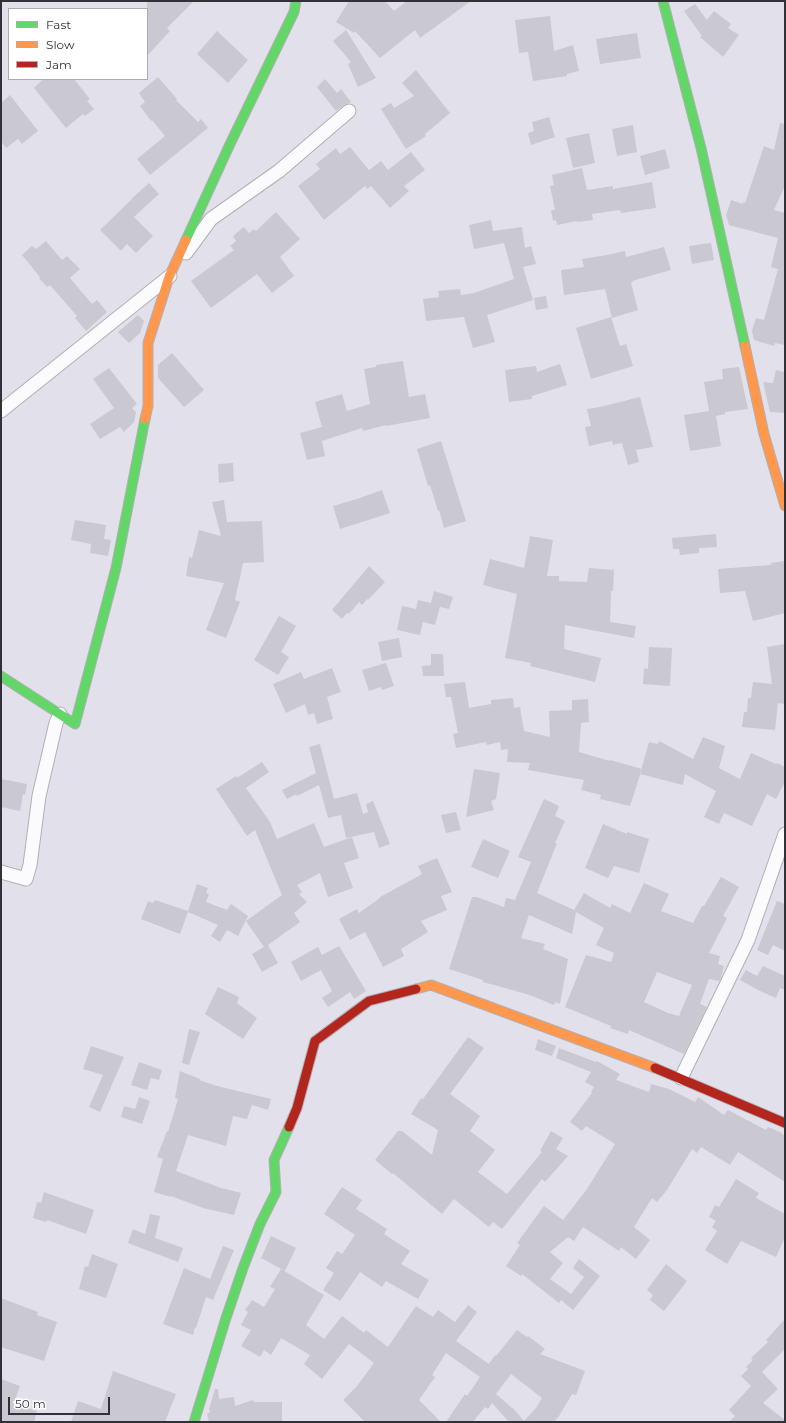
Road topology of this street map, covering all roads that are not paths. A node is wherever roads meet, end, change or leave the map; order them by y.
1 (296, 1) edge
2 (663, 1) edge
3 (350, 111) dead end
4 (169, 277) junction
5 (1, 411) edge
6 (785, 506) edge
7 (1, 676) edge
8 (60, 714) junction
9 (785, 834) edge
10 (1, 872) edge
11 (681, 1078) junction
12 (785, 1123) edge
13 (194, 1422) edge

1 - 4 street
2 - 6 street
3 - 4 street
4 - 5 street
4 - 8 street
7 - 8 street
8 - 10 street
9 - 11 street
11 - 12 street
11 - 13 street

